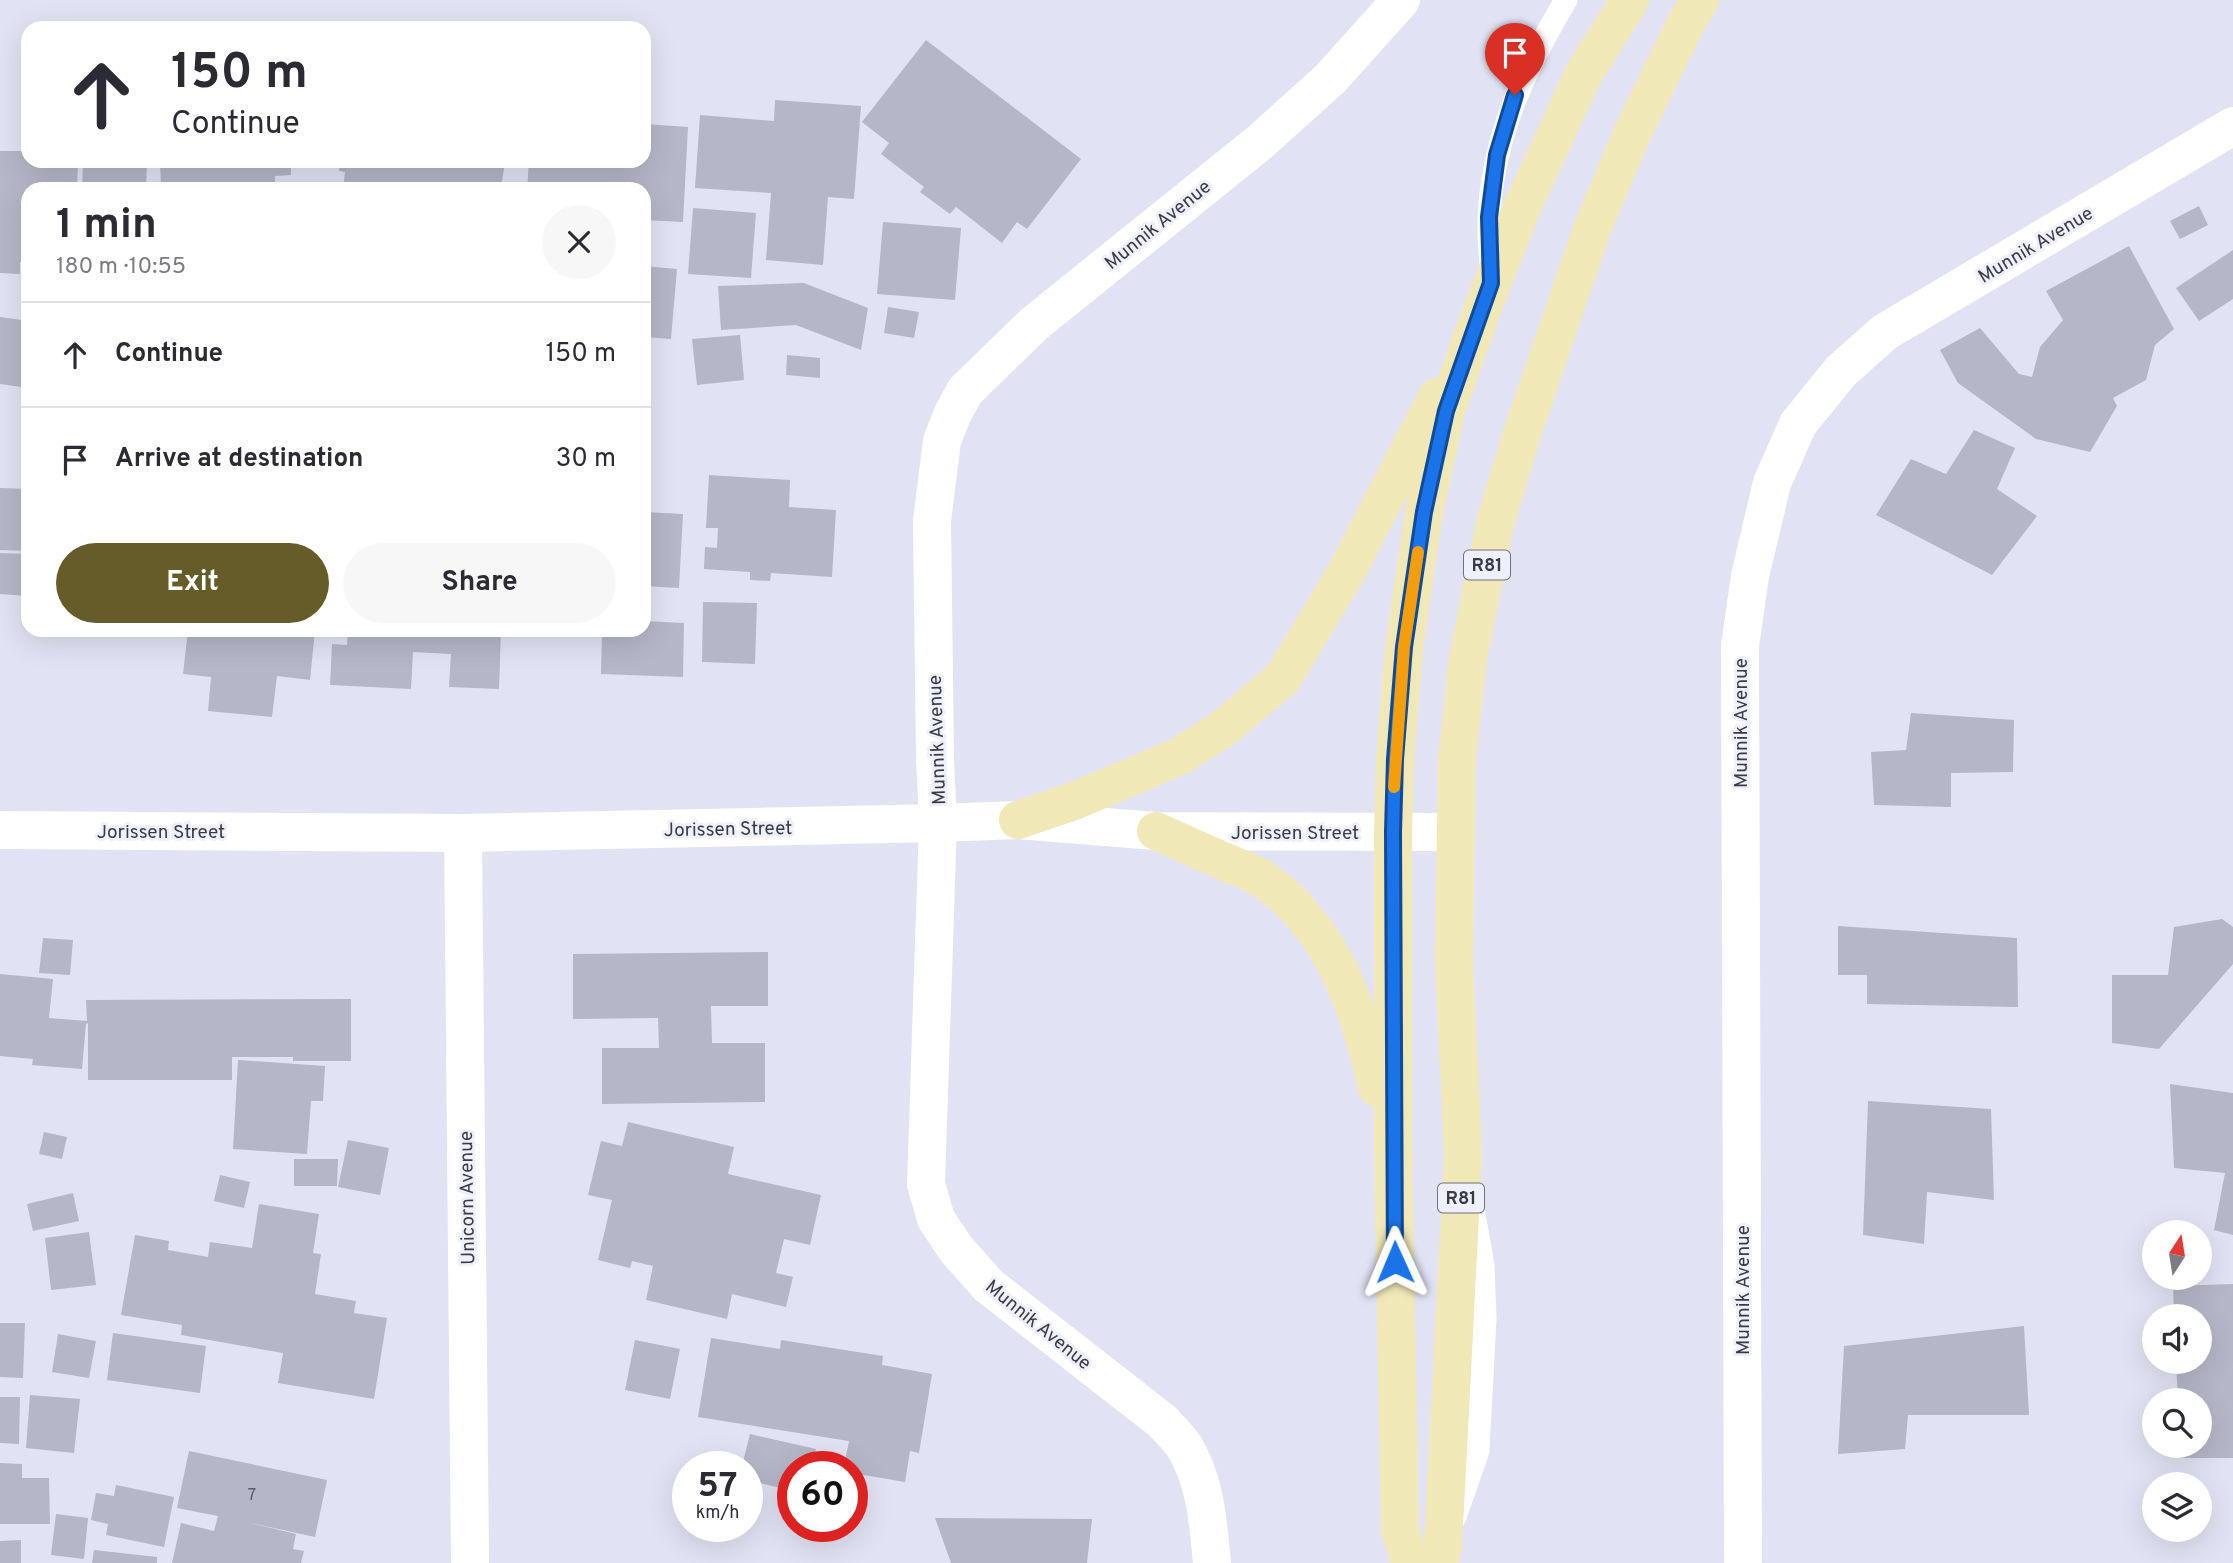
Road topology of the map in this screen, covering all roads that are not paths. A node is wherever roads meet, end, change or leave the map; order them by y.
1 (1401, 0) edge
2 (1566, 0) edge
3 (1630, 0) edge
4 (1700, 0) edge
5 (2233, 126) edge
6 (1486, 299) junction
7 (1018, 820) junction
8 (938, 824) junction
9 (0, 830) edge
10 (1156, 831) junction
11 (1393, 832) junction
12 (1456, 832) junction
13 (463, 833) junction
14 (1393, 1155) junction
15 (1431, 1557) edge
16 (470, 1563) edge
17 (1212, 1563) edge
18 (1742, 1563) edge

1 - 8 street, Munnik Avenue
2 - 6 lane
3 - 6 main road, R81
4 - 12 main road, R81
5 - 18 street, Munnik Avenue
6 - 7 main road
6 - 11 main road, R81
7 - 8 street, Jorissen Street
7 - 10 street, Jorissen Street
8 - 13 street, Jorissen Street
8 - 17 street, Munnik Avenue
9 - 13 street, Jorissen Street
10 - 11 street, Jorissen Street
10 - 14 main road
11 - 12 street, Jorissen Street
11 - 14 main road, R81
12 - 15 main road, R81
13 - 16 street, Unicorn Avenue
14 - 15 main road, R81

